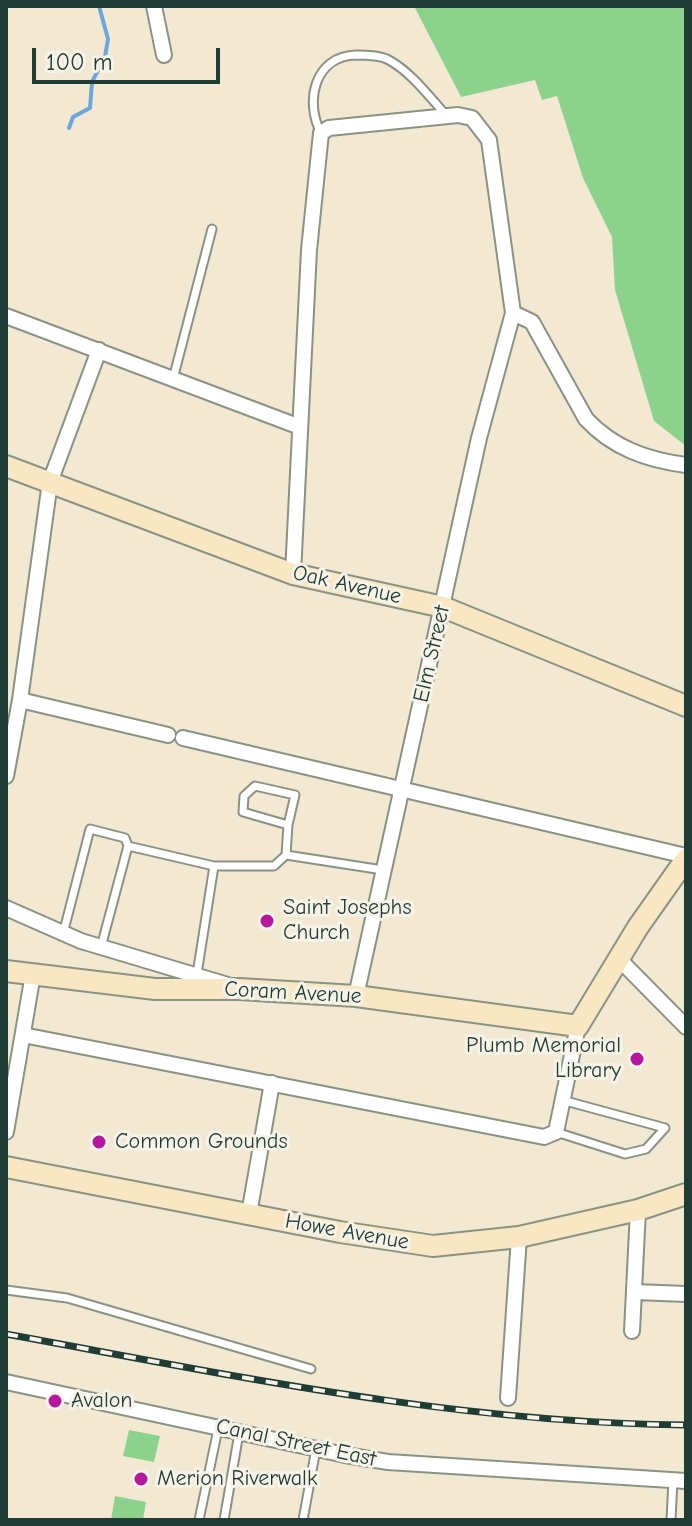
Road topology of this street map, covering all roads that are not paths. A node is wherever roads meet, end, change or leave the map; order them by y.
1 (154, 6) edge
2 (164, 55) dead end
3 (447, 116) junction
4 (325, 131) junction
5 (212, 229) dead end
6 (513, 313) junction
7 (6, 316) edge
8 (99, 350) junction
9 (173, 379) junction
10 (300, 427) junction
11 (686, 465) edge
12 (6, 466) edge
13 (50, 482) junction
14 (293, 574) junction
15 (443, 607) junction
16 (20, 700) junction
17 (686, 706) edge
18 (9, 750) edge
19 (6, 776) edge
20 (400, 789) junction
21 (288, 825) junction
22 (128, 846) junction
23 (286, 855) junction
24 (686, 858) edge
25 (214, 866) junction
26 (383, 870) junction
27 (6, 908) edge
28 (63, 934) junction
29 (101, 947) junction
30 (619, 959) junction
31 (6, 971) edge
32 (33, 974) junction
33 (197, 974) junction
34 (239, 989) junction
35 (356, 996) junction
36 (578, 1026) junction
37 (686, 1027) edge
38 (23, 1035) junction
39 (11, 1072) edge
40 (272, 1083) junction
41 (9, 1093) edge
42 (562, 1100) junction
43 (6, 1132) edge
44 (556, 1132) junction
45 (6, 1167) edge
46 (686, 1194) edge
47 (638, 1210) junction
48 (249, 1214) junction
49 (519, 1237) junction
50 (6, 1290) edge
51 (635, 1292) junction
52 (686, 1294) edge
53 (632, 1331) dead end
54 (311, 1369) dead end
55 (6, 1382) edge
56 (508, 1398) dead end
57 (218, 1426) junction
58 (240, 1431) junction
59 (317, 1447) junction
60 (679, 1481) edge
61 (199, 1520) edge
62 (224, 1520) edge
63 (303, 1520) edge
64 (671, 1520) edge

1 - 2 street
3 - 4 street
3 - 4 lane
3 - 6 street
4 - 10 street
5 - 9 lane
6 - 11 street
6 - 15 street, Elm Street
7 - 8 street
8 - 9 street
8 - 13 street
9 - 10 street
10 - 14 street
12 - 13 main road, Oak Avenue
13 - 14 main road, Oak Avenue
13 - 16 street
14 - 15 main road, Oak Avenue
15 - 17 main road, Oak Avenue
15 - 20 street, Elm Street
16 - 18 street
16 - 20 street
18 - 19 street
20 - 24 street
20 - 26 street, Elm Street
21 - 21 lane
21 - 23 lane
22 - 25 lane
22 - 28 lane
22 - 29 lane
23 - 25 lane
23 - 26 lane
24 - 30 main road
25 - 33 lane
26 - 35 street, Elm Street
27 - 28 street
28 - 29 street
29 - 33 street
30 - 36 main road
30 - 37 street
31 - 32 main road, Coram Avenue
32 - 34 main road, Coram Avenue
32 - 38 street
33 - 34 street
34 - 35 main road, Coram Avenue
35 - 36 main road, Coram Avenue
36 - 42 street
38 - 39 street
38 - 40 street
39 - 41 street
40 - 44 street
40 - 48 street
41 - 43 street
42 - 44 street
42 - 44 lane
45 - 48 main road, Howe Avenue
46 - 47 main road, Howe Avenue
47 - 49 main road, Howe Avenue
47 - 51 street
48 - 49 main road, Howe Avenue
49 - 56 street
50 - 54 lane
51 - 52 street
51 - 53 street
55 - 57 street, Canal Street East
57 - 58 street, Canal Street East
57 - 61 lane
58 - 59 street, Canal Street East
58 - 62 lane
59 - 60 street, Canal Street East
59 - 63 lane
60 - 64 lane

